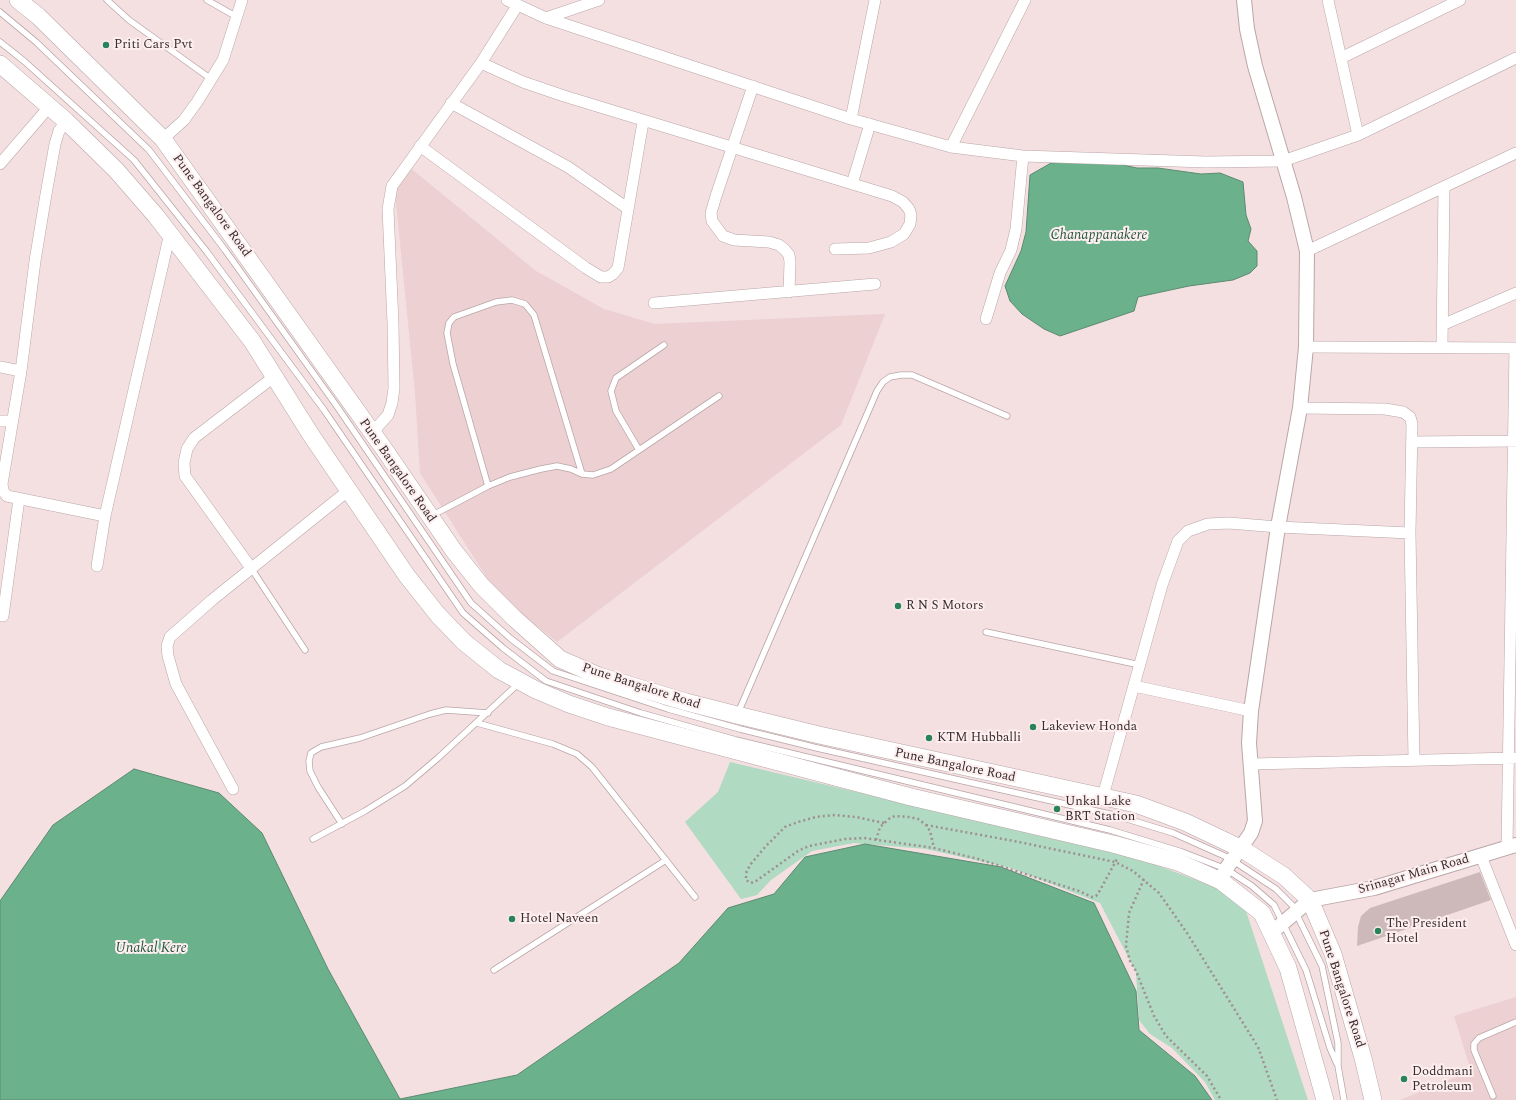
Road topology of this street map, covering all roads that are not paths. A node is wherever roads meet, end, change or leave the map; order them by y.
1 (18, 0) edge
2 (106, 0) edge
3 (207, 0) edge
4 (242, 0) edge
5 (507, 0) edge
6 (599, 0) edge
7 (875, 0) edge
8 (1024, 0) edge
9 (1244, 0) edge
10 (1328, 0) edge
11 (1460, 0) edge
12 (1446, 3) edge
13 (517, 6) junction
14 (0, 12) edge
15 (237, 17) junction
16 (546, 18) junction
17 (0, 42) edge
18 (1341, 58) junction
19 (1516, 58) edge
20 (481, 63) junction
21 (0, 64) edge
22 (211, 79) junction
23 (753, 86) junction
24 (451, 103) junction
25 (49, 107) junction
26 (851, 119) junction
27 (66, 121) junction
28 (643, 122) junction
29 (870, 124) junction
30 (1358, 135) junction
31 (163, 140) junction
32 (420, 146) junction
33 (733, 147) junction
34 (951, 147) junction
35 (1516, 153) edge
36 (1023, 156) junction
37 (1283, 161) junction
38 (0, 164) edge
39 (852, 184) junction
40 (1444, 187) junction
41 (628, 208) junction
42 (170, 233) junction
43 (835, 249) dead end
44 (1307, 251) junction
45 (875, 284) dead end
46 (789, 292) junction
47 (1516, 293) edge
48 (654, 303) dead end
49 (986, 319) dead end
50 (1442, 325) junction
51 (664, 345) dead end
52 (1306, 347) junction
53 (1442, 347) junction
54 (1516, 348) edge
55 (0, 367) edge
56 (21, 371) junction
57 (275, 376) junction
58 (719, 396) dead end
59 (1300, 408) junction
60 (1007, 416) dead end
61 (11, 421) junction
62 (0, 422) edge
63 (372, 433) junction
64 (1413, 442) junction
65 (1515, 442) edge
66 (639, 450) junction
67 (582, 474) junction
68 (488, 486) junction
69 (349, 490) junction
70 (19, 499) junction
71 (105, 516) junction
72 (429, 517) junction
73 (1278, 527) junction
74 (1410, 533) junction
75 (97, 566) dead end
76 (251, 568) junction
77 (4, 576) edge
78 (3, 616) dead end
79 (986, 632) dead end
80 (305, 650) dead end
81 (1140, 665) junction
82 (521, 682) junction
83 (1134, 686) junction
84 (1251, 711) junction
85 (488, 713) junction
86 (737, 716) junction
87 (477, 723) junction
88 (1512, 758) edge
89 (1414, 760) junction
90 (1251, 764) junction
91 (233, 789) dead end
92 (1103, 796) junction
93 (342, 824) junction
94 (313, 839) dead end
95 (1512, 846) edge
96 (1481, 856) junction
97 (666, 860) junction
98 (1230, 865) junction
99 (695, 897) dead end
100 (1310, 900) junction
101 (1296, 913) junction
102 (1277, 929) junction
103 (1516, 945) edge
104 (494, 970) dead end
105 (1516, 1022) edge
106 (1338, 1066) junction
107 (1493, 1096) dead end
108 (1325, 1100) edge
109 (1344, 1100) edge
110 (1373, 1100) edge

1 - 31 main road, Pune Bangalore Road
2 - 22 lane
3 - 15 lane
4 - 15 street
5 - 13 street
6 - 16 street
7 - 26 street
8 - 34 street
9 - 37 street
10 - 18 street
11 - 12 street
12 - 18 street
13 - 16 street
13 - 20 street
14 - 98 lane
15 - 22 street
16 - 23 street
17 - 98 lane
18 - 30 street
19 - 30 street
20 - 24 street
20 - 28 street
21 - 25 main road, Pune Bangalore Road
22 - 31 street
23 - 26 street
23 - 33 street
24 - 32 street
24 - 41 street
25 - 27 main road, Pune Bangalore Road
25 - 38 street
26 - 29 street
27 - 42 main road, Pune Bangalore Road
27 - 56 street
28 - 33 street
28 - 41 street
29 - 34 street
29 - 39 street
30 - 37 street
31 - 63 main road, Pune Bangalore Road
32 - 41 street
32 - 63 street
33 - 39 street
33 - 46 street
34 - 36 street
35 - 40 street
36 - 37 street
36 - 49 street
37 - 44 street
39 - 43 street
40 - 44 street
40 - 50 street
42 - 57 main road, Pune Bangalore Road
42 - 71 street
44 - 52 street
45 - 46 street
46 - 48 street
47 - 50 street
50 - 53 street
51 - 66 lane
52 - 53 street
52 - 59 street
53 - 54 street
54 - 65 street
55 - 56 street
56 - 61 street
57 - 69 main road, Pune Bangalore Road
57 - 76 street
58 - 66 lane
59 - 64 street
59 - 73 street
60 - 86 lane
61 - 62 street
61 - 70 street
63 - 72 main road, Pune Bangalore Road
64 - 65 street
64 - 74 street
65 - 88 street
66 - 67 lane
67 - 68 lane
67 - 68 lane
68 - 72 lane
69 - 76 street
69 - 82 main road, Pune Bangalore Road
70 - 71 street
70 - 77 street
71 - 75 street
72 - 86 main road, Pune Bangalore Road
73 - 74 street
73 - 81 street
73 - 84 street
74 - 89 street
76 - 80 lane
76 - 91 street
77 - 78 street
79 - 81 lane
81 - 83 street
82 - 85 lane
82 - 98 main road, Pune Bangalore Road
83 - 84 street
83 - 92 street
84 - 90 street
85 - 87 lane
85 - 93 lane
86 - 92 main road, Pune Bangalore Road
87 - 93 lane
87 - 97 lane
88 - 89 street
88 - 95 street
89 - 90 street
90 - 98 street
92 - 98 main road, Pune Bangalore Road
93 - 94 lane
95 - 96 street, Srinagar Main Road
96 - 100 street, Srinagar Main Road
96 - 103 street
97 - 99 lane
97 - 104 lane
98 - 100 main road, Pune Bangalore Road
98 - 101 lane
98 - 102 main road, Pune Bangalore Road
100 - 101 street
100 - 110 main road, Pune Bangalore Road
101 - 102 street
101 - 106 lane
102 - 106 lane
102 - 108 main road, Pune Bangalore Road
105 - 107 lane
106 - 109 lane

